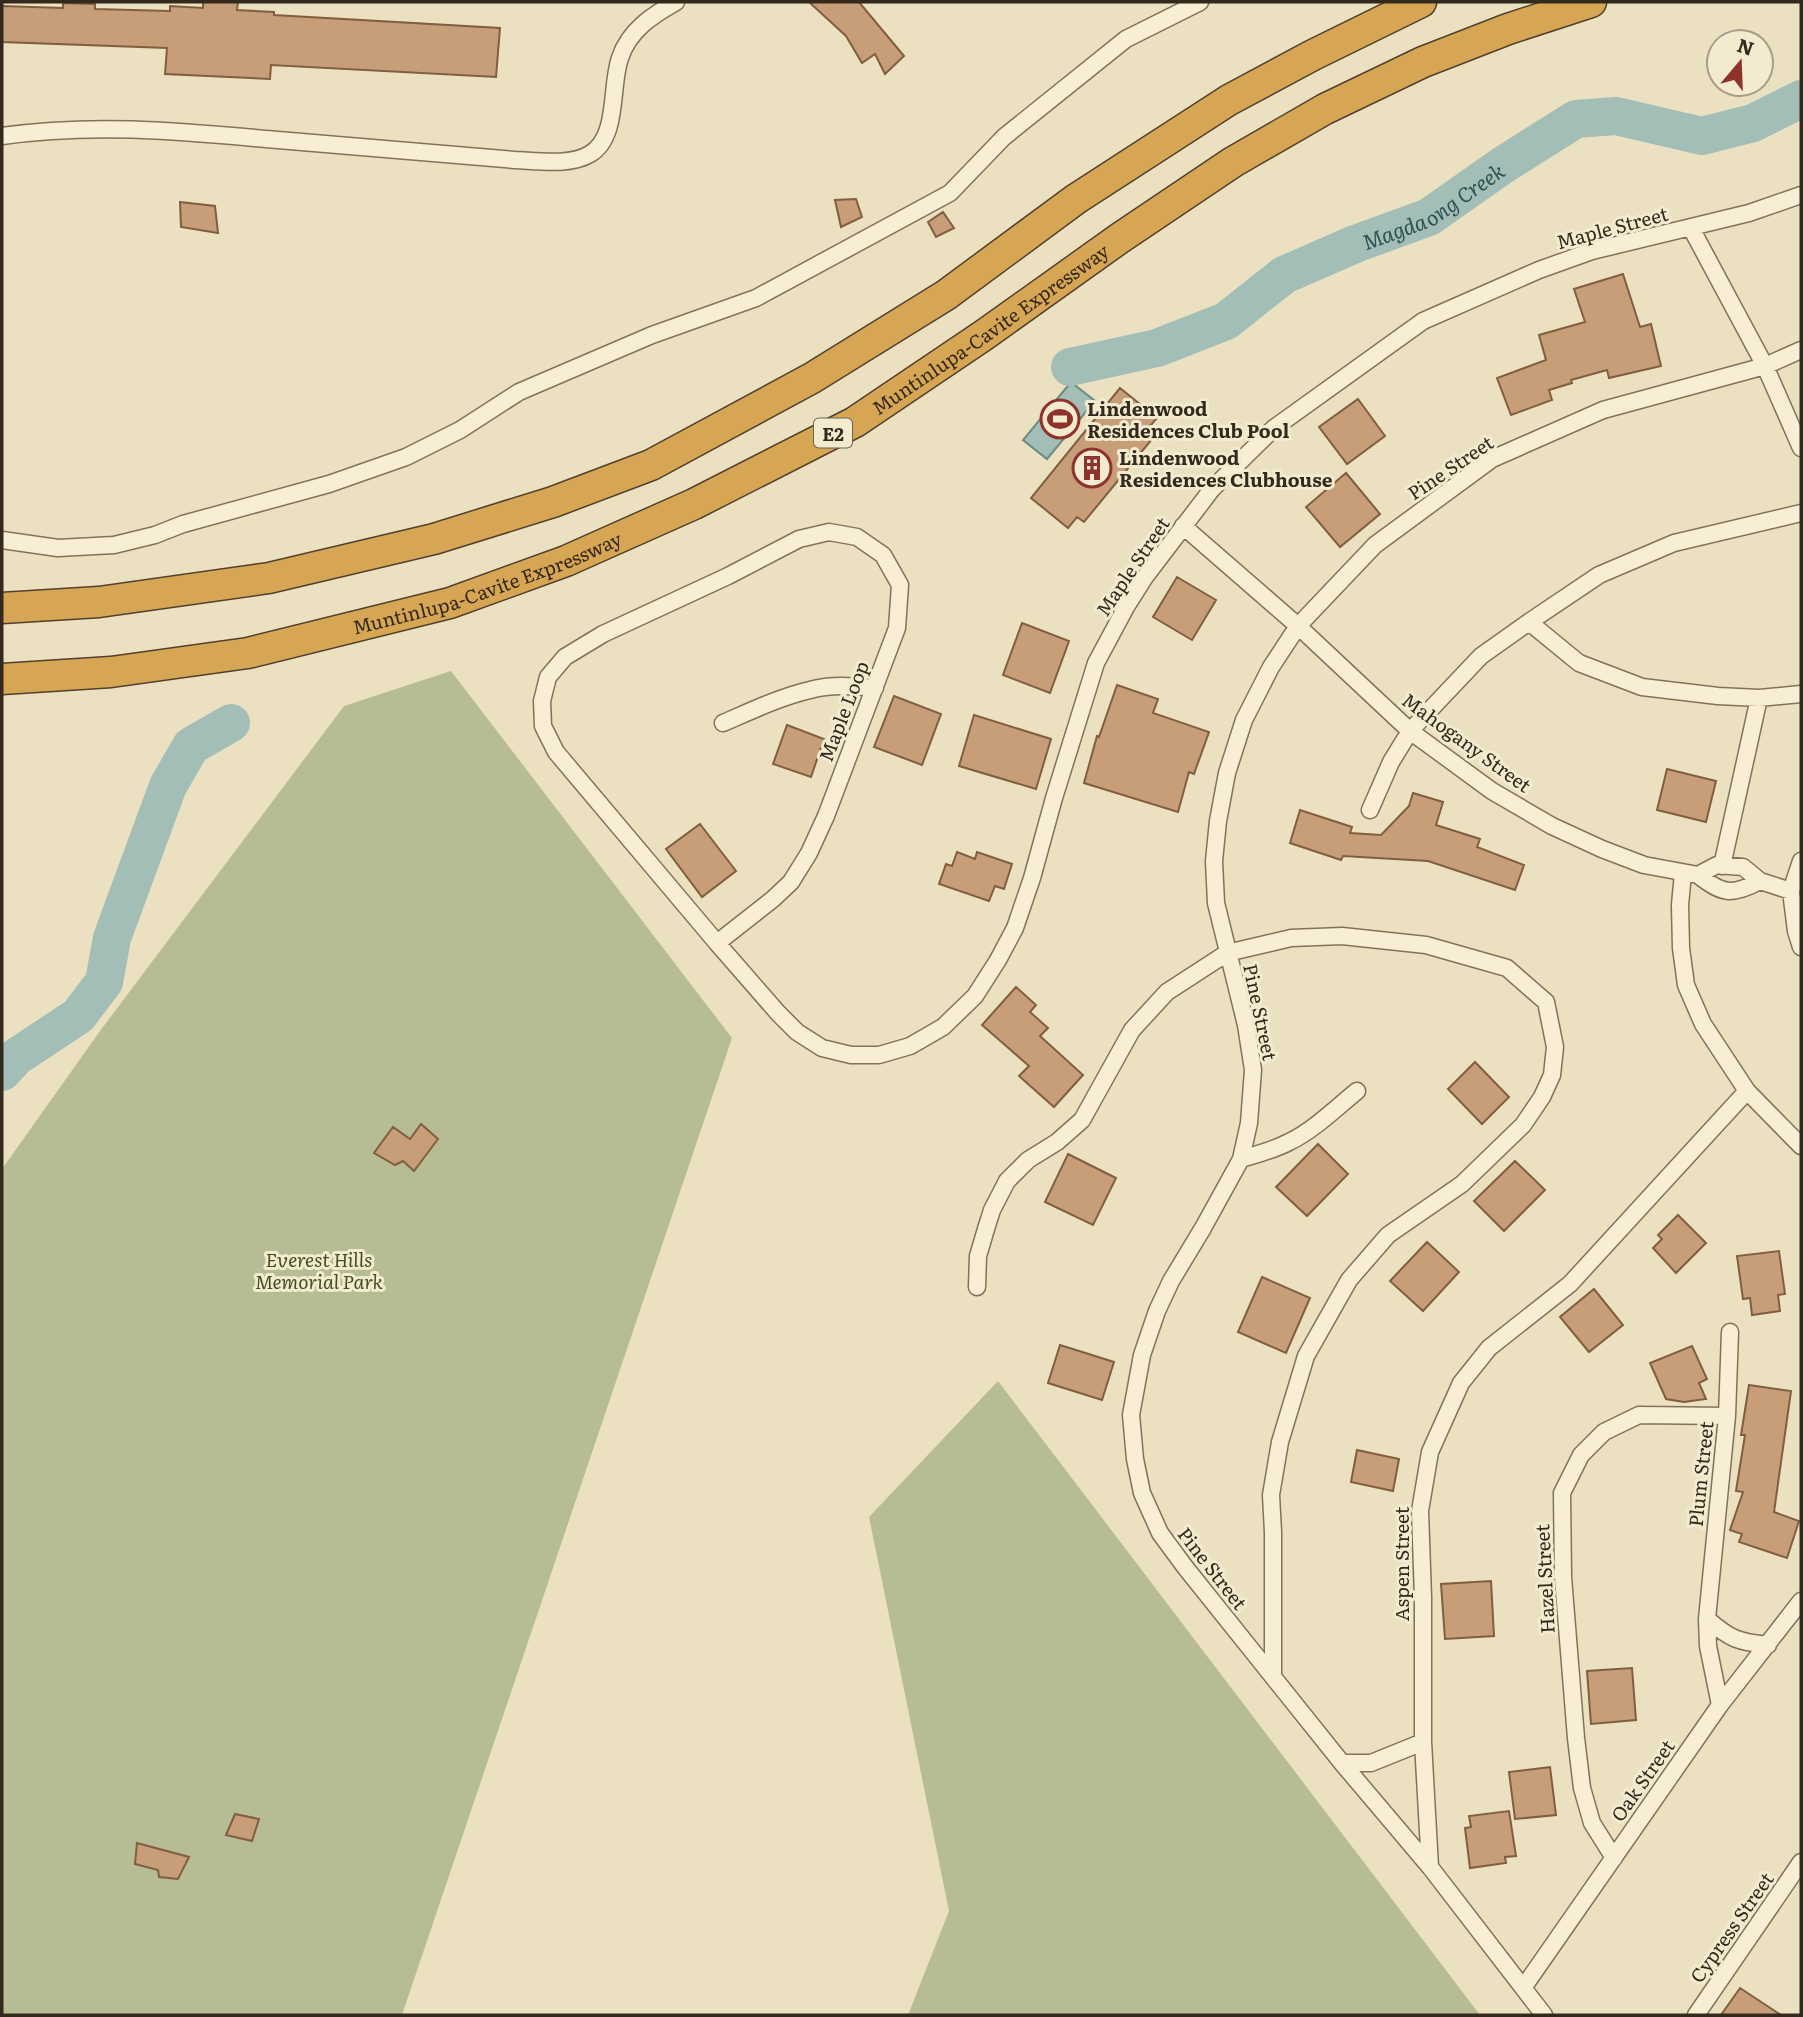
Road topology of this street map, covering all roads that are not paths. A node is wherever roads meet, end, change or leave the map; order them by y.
1 (676, 2) edge
2 (1200, 2) edge
3 (1421, 2) edge
4 (1591, 2) edge
5 (2, 136) edge
6 (1801, 195) edge
7 (1691, 228) junction
8 (1801, 350) edge
9 (1765, 366) junction
10 (1801, 448) edge
11 (1801, 513) edge
12 (1183, 526) junction
13 (2, 540) edge
14 (2, 608) edge
15 (1529, 622) junction
16 (1298, 626) junction
17 (2, 679) edge
18 (875, 688) junction
19 (1801, 694) edge
20 (1759, 698) junction
21 (723, 723) dead end
22 (1410, 731) junction
23 (1370, 810) dead end
24 (1801, 861) edge
25 (1722, 866) junction
26 (1690, 874) junction
27 (1760, 881) junction
28 (1791, 891) junction
29 (717, 943) junction
30 (1801, 947) edge
31 (1227, 953) junction
32 (1357, 1091) dead end
33 (1747, 1091) junction
34 (1801, 1146) edge
35 (1241, 1158) junction
36 (977, 1287) dead end
37 (1730, 1332) dead end
38 (1727, 1416) junction
39 (1801, 1601) edge
40 (1707, 1619) junction
41 (1768, 1645) junction
42 (1273, 1677) junction
43 (1720, 1705) junction
44 (1423, 1742) junction
45 (1342, 1763) junction
46 (1614, 1858) junction
47 (1801, 1862) edge
48 (1430, 1867) junction
49 (1523, 1988) junction
50 (1544, 2015) edge
51 (1696, 2015) edge

1 - 5 street
2 - 13 street
3 - 14 highway
4 - 17 highway, Muntinlupa-Cavite Expressway / E2
6 - 7 street, Maple Street
7 - 9 street
7 - 12 street, Maple Street
8 - 9 street, Pine Street
9 - 10 street
9 - 16 street, Pine Street
11 - 15 street
12 - 16 street, Mahogany Street
12 - 29 street, Maple Street
15 - 20 street
15 - 22 street
16 - 22 street, Mahogany Street
16 - 31 street, Pine Street
18 - 21 street
18 - 29 street, Maple Loop
18 - 29 street, Maple Loop
19 - 20 street
20 - 25 street
22 - 23 street
22 - 26 street, Mahogany Street
24 - 28 street
25 - 26 street
25 - 27 street
26 - 27 street, Mahogany Street
26 - 33 street
27 - 28 street
28 - 30 street
31 - 35 street, Pine Street
31 - 36 street
31 - 42 street
32 - 35 street
33 - 34 street
33 - 44 street, Aspen Street
35 - 42 street, Pine Street
37 - 38 street, Plum Street
38 - 40 street, Plum Street
38 - 46 street, Hazel Street
39 - 41 street, Oak Street
40 - 41 street
40 - 43 street, Plum Street
41 - 43 street, Oak Street
42 - 45 street, Pine Street
43 - 46 street, Oak Street
44 - 45 street
44 - 48 street, Aspen Street
45 - 48 street, Pine Street
46 - 49 street, Oak Street
47 - 51 street, Cypress Street
48 - 49 street, Pine Street
49 - 50 street, Pine Street

